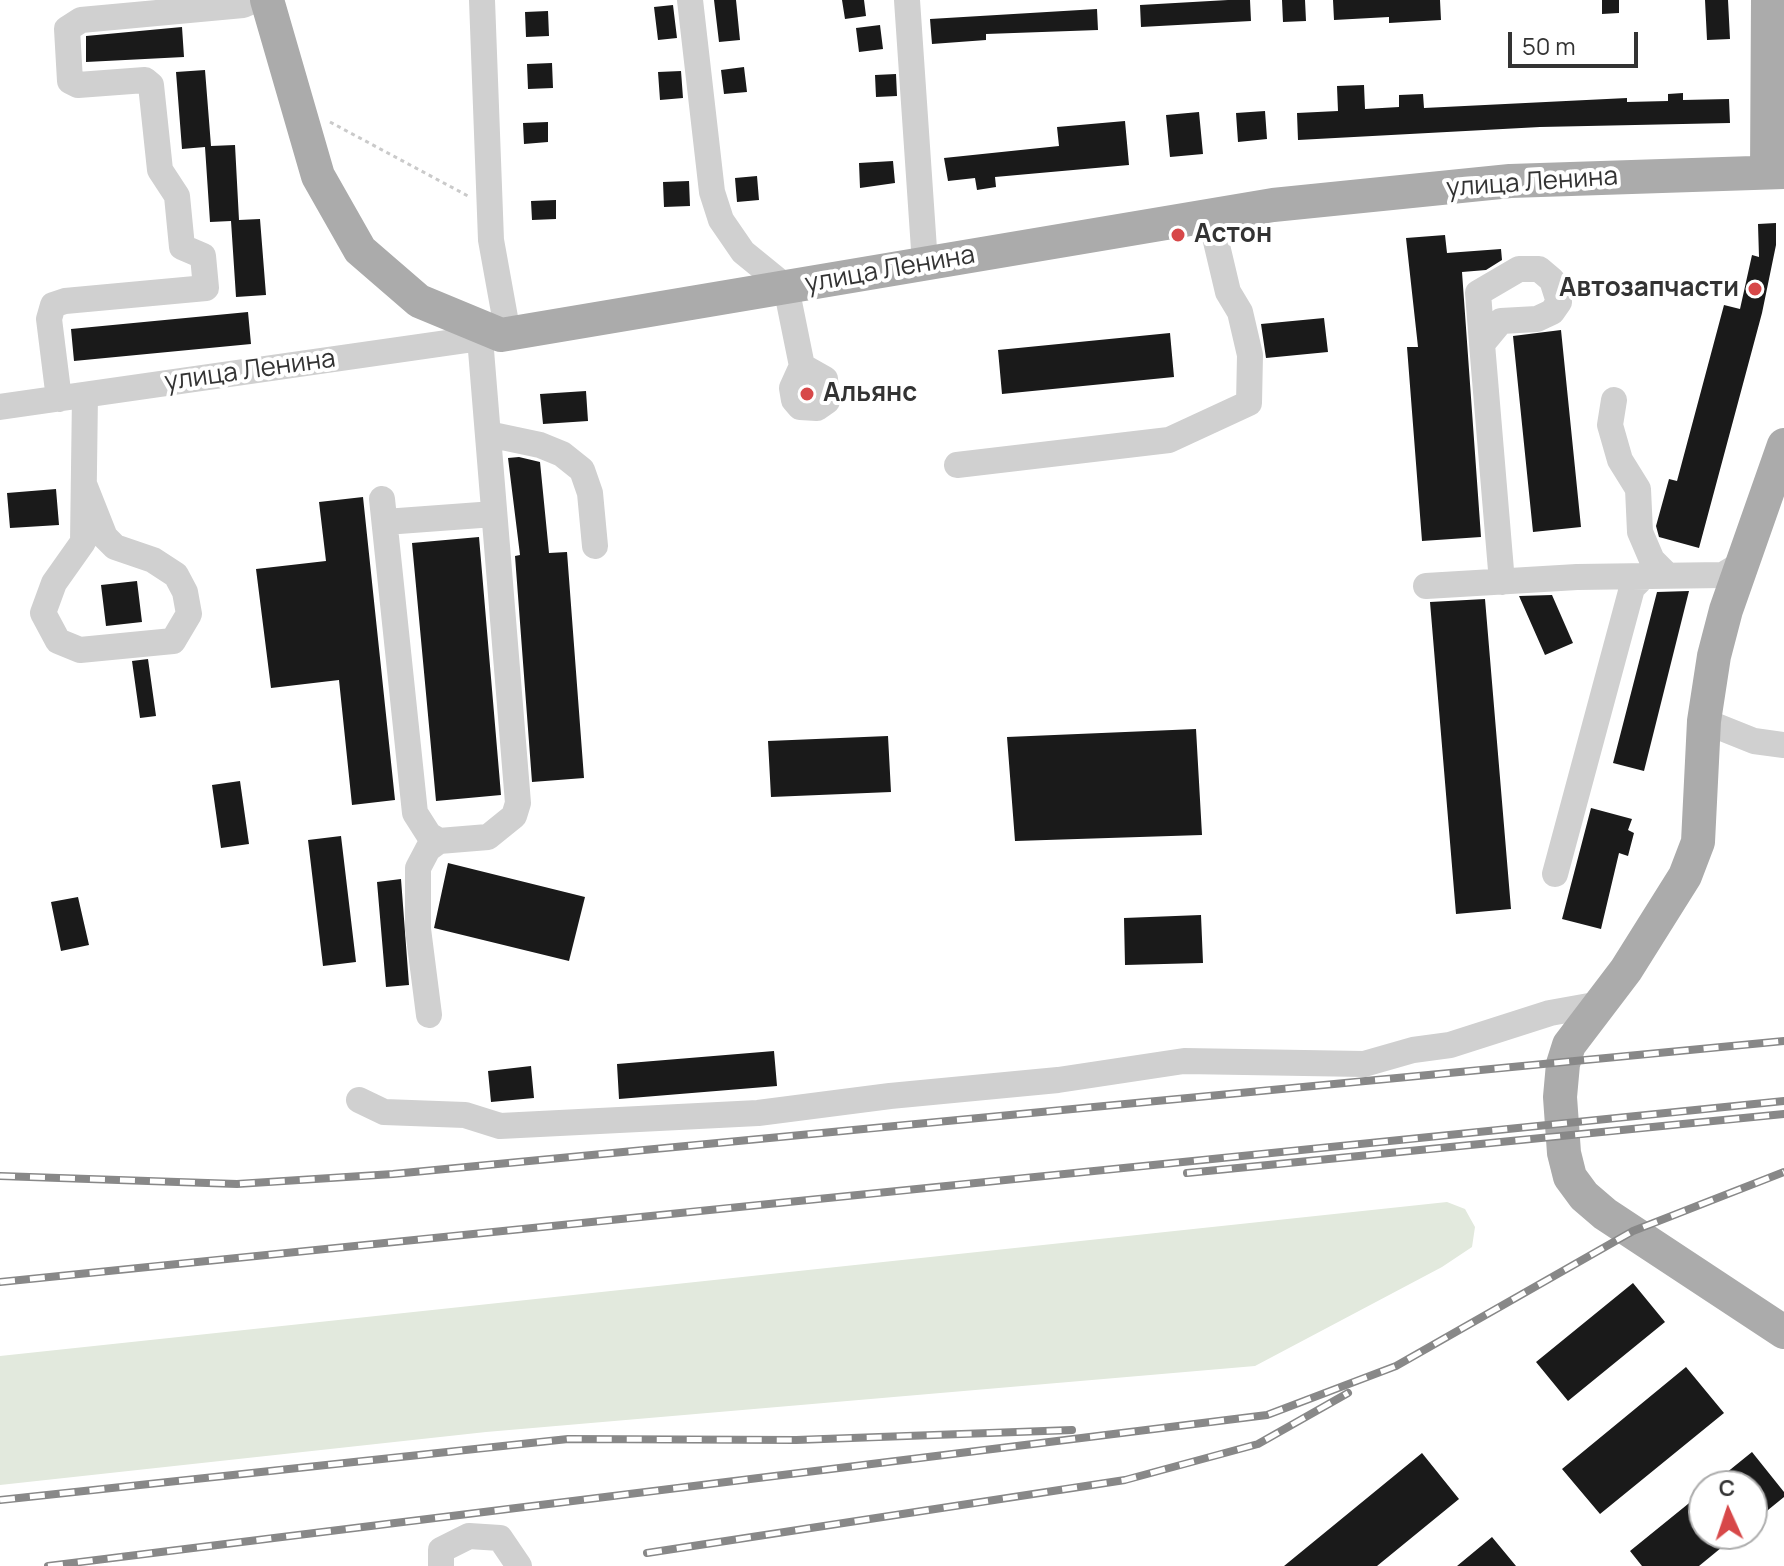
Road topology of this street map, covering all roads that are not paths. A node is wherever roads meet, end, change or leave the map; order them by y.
1 (255, 0) edge
2 (267, 0) edge
3 (482, 0) edge
4 (690, 0) edge
5 (907, 0) edge
6 (1768, 0) edge
7 (1775, 172) edge
8 (1210, 216) junction
9 (925, 264) junction
10 (786, 287) junction
11 (496, 336) junction
12 (1482, 344) dead end
13 (802, 366) dead end
14 (85, 395) junction
15 (59, 399) junction
16 (1614, 400) dead end
17 (0, 407) edge
18 (488, 434) junction
19 (1781, 464) edge
20 (957, 465) dead end
21 (84, 484) junction
22 (494, 514) junction
23 (595, 546) dead end
24 (1743, 563) junction
25 (1656, 575) junction
26 (1502, 582) junction
27 (1426, 586) dead end
28 (1704, 721) junction
29 (1784, 745) edge
30 (439, 841) junction
31 (1555, 874) dead end
32 (1600, 1004) junction
33 (429, 1015) dead end
34 (359, 1100) dead end
35 (1784, 1332) edge
36 (441, 1566) edge
37 (519, 1566) edge

1 - 15 street
2 - 11 main road
3 - 11 street
4 - 10 street
5 - 9 street
6 - 7 main road
7 - 8 main road, улица Ленина
8 - 9 main road, улица Ленина
8 - 20 street
9 - 10 main road, улица Ленина
10 - 11 main road, улица Ленина
10 - 13 street
11 - 14 street, улица Ленина
11 - 18 street
12 - 26 street
14 - 15 street, улица Ленина
14 - 21 street
15 - 17 street, улица Ленина
16 - 25 street
18 - 22 street
18 - 23 street
19 - 24 main road
21 - 21 street
22 - 30 street
22 - 30 street
24 - 25 street
24 - 28 main road
25 - 26 street
25 - 31 street
26 - 27 street
28 - 29 street
28 - 32 main road
30 - 33 street
32 - 34 street
32 - 35 main road
36 - 37 street

